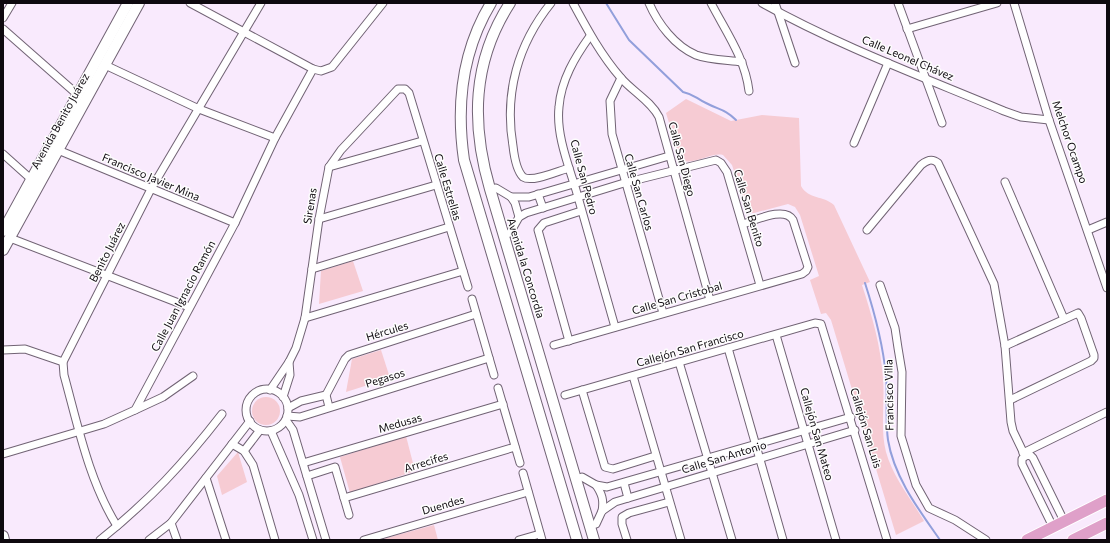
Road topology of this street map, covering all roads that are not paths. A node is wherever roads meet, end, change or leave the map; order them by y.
1 (12, 3) edge
2 (139, 3) edge
3 (190, 3) edge
4 (261, 3) edge
5 (383, 3) edge
6 (491, 3) edge
7 (510, 3) edge
8 (551, 3) edge
9 (573, 3) edge
10 (649, 3) edge
11 (711, 3) edge
12 (762, 3) edge
13 (775, 3) edge
14 (898, 3) edge
15 (998, 3) edge
16 (1014, 3) edge
17 (126, 4) edge
18 (778, 12) junction
19 (3, 18) edge
20 (906, 28) junction
21 (3, 29) edge
22 (243, 32) junction
23 (590, 36) junction
24 (742, 62) junction
25 (795, 62) dead end
26 (888, 63) junction
27 (105, 65) junction
28 (314, 69) junction
29 (924, 77) junction
30 (621, 78) junction
31 (749, 91) dead end
32 (409, 93) joint
33 (78, 95) junction
34 (199, 109) junction
35 (1049, 120) junction
36 (942, 123) dead end
37 (275, 138) junction
38 (422, 141) junction
39 (854, 143) dead end
40 (58, 150) junction
41 (3, 154) edge
42 (669, 156) junction
43 (329, 168) junction
44 (569, 168) junction
45 (621, 169) junction
46 (673, 170) junction
47 (32, 180) junction
48 (1005, 182) dead end
49 (574, 183) junction
50 (624, 183) junction
51 (436, 185) junction
52 (556, 188) junction
53 (151, 189) junction
54 (490, 190) junction
55 (474, 194) junction
56 (538, 194) junction
57 (511, 197) junction
58 (578, 197) junction
59 (561, 202) junction
60 (543, 208) junction
61 (581, 211) junction
62 (519, 217) junction
63 (319, 219) junction
64 (1107, 222) edge
65 (235, 223) junction
66 (743, 224) junction
67 (449, 227) junction
68 (867, 230) dead end
69 (1088, 230) junction
70 (6, 235) edge
71 (504, 235) junction
72 (489, 240) junction
73 (3, 250) edge
74 (312, 270) junction
75 (463, 271) junction
76 (107, 275) junction
77 (760, 285) junction
78 (880, 285) dead end
79 (468, 287) dead end
80 (1107, 288) edge
81 (472, 298) dead end
82 (710, 300) junction
83 (189, 307) junction
84 (663, 313) junction
85 (476, 314) junction
86 (306, 318) junction
87 (1064, 319) junction
88 (822, 324) joint
89 (615, 327) junction
90 (776, 335) junction
91 (569, 340) junction
92 (554, 345) dead end
93 (1005, 346) junction
94 (728, 348) junction
95 (3, 350) edge
96 (489, 358) junction
97 (63, 362) junction
98 (289, 362) junction
99 (679, 362) junction
100 (494, 375) dead end
101 (193, 376) dead end
102 (633, 376) junction
103 (498, 388) dead end
104 (270, 390) junction
105 (582, 390) junction
106 (565, 395) dead end
107 (326, 396) junction
108 (284, 397) junction
109 (1010, 400) junction
110 (503, 404) junction
111 (328, 407) junction
112 (288, 408) junction
113 (135, 410) junction
114 (1107, 412) edge
115 (222, 414) dead end
116 (851, 417) junction
117 (286, 418) junction
118 (250, 421) junction
119 (260, 430) junction
120 (855, 430) junction
121 (271, 431) junction
122 (804, 431) junction
123 (79, 432) junction
124 (232, 444) junction
125 (754, 444) junction
126 (808, 444) junction
127 (515, 447) junction
128 (244, 451) junction
129 (3, 454) edge
130 (1024, 454) junction
131 (655, 456) junction
132 (759, 458) junction
133 (707, 459) junction
134 (303, 462) junction
135 (520, 463) dead end
136 (523, 473) dead end
137 (660, 473) junction
138 (711, 473) junction
139 (1041, 474) junction
140 (307, 476) junction
141 (206, 478) junction
142 (576, 479) junction
143 (1030, 479) junction
144 (624, 483) junction
145 (560, 484) junction
146 (596, 485) junction
147 (664, 487) junction
148 (528, 492) junction
149 (344, 498) junction
150 (628, 498) junction
151 (1107, 500) edge
152 (669, 502) junction
153 (602, 511) junction
154 (349, 515) dead end
155 (1064, 521) junction
156 (171, 523) junction
157 (1107, 523) edge
158 (117, 526) junction
159 (590, 526) junction
160 (1053, 527) junction
161 (576, 535) edge
162 (3, 536) edge
163 (541, 537) edge
164 (4, 540) edge
165 (100, 540) edge
166 (149, 540) edge
167 (176, 540) edge
168 (226, 540) edge
169 (275, 540) edge
170 (313, 540) edge
171 (326, 540) edge
172 (364, 540) edge
173 (519, 540) edge
174 (594, 540) edge
175 (627, 540) edge
176 (681, 540) edge
177 (732, 540) edge
178 (783, 540) edge
179 (836, 540) edge
180 (887, 540) edge
181 (986, 540) edge
182 (1027, 540) edge
183 (1073, 540) edge

1 - 19 street
2 - 27 main road, Avenida Benito Juárez
3 - 22 street
4 - 22 street, Benito Juárez
5 - 28 street
6 - 55 main road
7 - 54 main road, Avenida la Concordia
8 - 44 street
9 - 23 street, Calle San Diego
10 - 24 street
11 - 24 street
12 - 18 street, Calle Leonel Chávez
13 - 18 street
14 - 20 street
15 - 20 street
16 - 35 street, Melchor Ocampo
17 - 33 main road, Avenida Benito Juárez
18 - 25 street
18 - 26 street, Calle Leonel Chávez
20 - 29 street
21 - 33 street
22 - 28 street
22 - 34 street, Benito Juárez
23 - 30 street, Calle San Diego
23 - 44 street, Calle San Pedro
24 - 31 street
26 - 29 street, Calle Leonel Chávez
26 - 39 street
27 - 34 street
27 - 40 main road, Avenida Benito Juárez
28 - 37 street, Calle Juan Ignacio Ramón
29 - 35 street, Calle Leonel Chávez
29 - 36 street
30 - 42 street, Calle San Diego
30 - 45 street, Calle San Carlos
32 - 38 street, Calle Estrellas
32 - 43 street, Sirenas
33 - 47 main road, Avenida Benito Juárez
34 - 37 street
34 - 53 street, Benito Juárez
35 - 69 street, Melchor Ocampo
37 - 65 street, Calle Juan Ignacio Ramón
38 - 43 street
38 - 51 street, Calle Estrellas
40 - 53 street, Francisco Javier Mina
40 - 70 main road, Avenida Benito Juárez
41 - 47 street
42 - 45 street
42 - 46 street, Calle San Diego
43 - 63 street, Sirenas
44 - 49 street, Calle San Pedro
45 - 49 street
45 - 50 street, Calle San Carlos
46 - 50 street, Calle San Benito
46 - 66 street, Calle San Benito
46 - 82 street, Calle San Diego
47 - 70 main road, Avenida Benito Juárez
48 - 87 street
49 - 52 street
49 - 58 street, Calle San Pedro
50 - 58 street, Calle San Benito
50 - 84 street, Calle San Carlos
51 - 63 street
51 - 67 street, Calle Estrellas
52 - 56 street
52 - 59 street
53 - 65 street, Francisco Javier Mina
53 - 76 street, Benito Juárez
54 - 55 main road
54 - 57 street
54 - 71 main road, Avenida la Concordia
55 - 72 main road
56 - 57 street
56 - 60 street
57 - 62 street
58 - 59 street, Calle San Benito
58 - 61 street, Calle San Pedro
59 - 60 street, Calle San Benito
60 - 62 street, Calle San Benito
61 - 89 street, Calle San Pedro
61 - 91 street
62 - 71 street
63 - 74 street, Sirenas
64 - 69 street
65 - 83 street, Calle Juan Ignacio Ramón
66 - 77 street, Calle San Benito
66 - 77 street, Calle San Cristobal
67 - 74 street
67 - 75 street, Calle Estrellas
68 - 93 street
69 - 80 street, Melchor Ocampo
70 - 73 main road, Avenida Benito Juárez
70 - 76 street
71 - 72 main road
71 - 142 main road, Avenida la Concordia
72 - 145 main road
74 - 86 street, Sirenas
75 - 79 street, Calle Estrellas
75 - 86 street
76 - 83 street
76 - 97 street, Benito Juárez
77 - 82 street, Calle San Cristobal
78 - 181 street, Francisco Villa
81 - 85 street
82 - 84 street, Calle San Cristobal
83 - 113 street, Calle Juan Ignacio Ramón
84 - 89 street, Calle San Cristobal
85 - 96 street
85 - 107 street, Hércules
86 - 98 street, Sirenas
87 - 93 street
87 - 109 street
88 - 90 street, Callejón San Francisco
88 - 116 street, Callejón San Luis
89 - 91 street, Calle San Cristobal
90 - 94 street, Callejón San Francisco
90 - 122 street, Callejón San Mateo
91 - 92 street, Calle San Cristobal
93 - 109 street
94 - 99 street, Callejón San Francisco
94 - 125 street
95 - 97 street
96 - 100 street
96 - 111 street, Pegasos
97 - 123 street
98 - 104 street, Sirenas
98 - 108 street, Sirenas
99 - 102 street, Callejón San Francisco
99 - 133 street
101 - 113 street
102 - 105 street, Callejón San Francisco
102 - 131 street
103 - 110 street
104 - 108 street
104 - 118 street
105 - 106 street, Callejón San Francisco
105 - 131 street
107 - 111 street
107 - 112 street
108 - 112 street
109 - 130 street
110 - 127 street
110 - 134 street, Medusas
111 - 117 street, Pegasos
112 - 117 street
113 - 123 street
114 - 130 street
115 - 158 street
116 - 120 street, Callejón San Luis
116 - 122 street, Calle San Antonio
117 - 121 street
117 - 134 street
118 - 119 street
118 - 124 street
119 - 121 street
119 - 128 street
120 - 126 street, Calle San Antonio
120 - 180 street, Callejón San Luis
121 - 170 street
122 - 125 street, Calle San Antonio
122 - 126 street, Callejón San Mateo
123 - 129 street
123 - 158 street
124 - 128 street
124 - 141 street
125 - 132 street
125 - 133 street, Calle San Antonio
126 - 132 street, Calle San Antonio
126 - 179 street, Callejón San Mateo
127 - 135 street
127 - 149 street, Arrecifes
128 - 169 street
130 - 139 street
130 - 143 street
131 - 137 street
132 - 138 street, Calle San Antonio
132 - 178 street
133 - 137 street, Calle San Antonio
133 - 138 street
134 - 140 street
136 - 148 street
137 - 144 street, Calle San Antonio
137 - 147 street
138 - 147 street, Calle San Antonio
138 - 177 street
139 - 143 street
139 - 155 street
140 - 149 street
140 - 171 street
141 - 156 street
141 - 168 street
142 - 145 main road
142 - 146 street, Calle San Antonio
142 - 159 main road, Avenida la Concordia
143 - 160 street
144 - 146 street, Calle San Antonio
144 - 150 street
145 - 161 main road
146 - 153 street
147 - 150 street, Calle San Antonio
147 - 152 street
148 - 163 street
148 - 172 street, Duendes
149 - 154 street
150 - 153 street, Calle San Antonio
151 - 155 main road
152 - 175 street
152 - 176 street
153 - 159 street, Calle San Antonio
155 - 160 main road
156 - 166 street
156 - 167 street
157 - 183 main road
158 - 165 street
159 - 161 main road
159 - 174 main road, Avenida la Concordia
160 - 182 main road
162 - 164 main road
163 - 173 street

